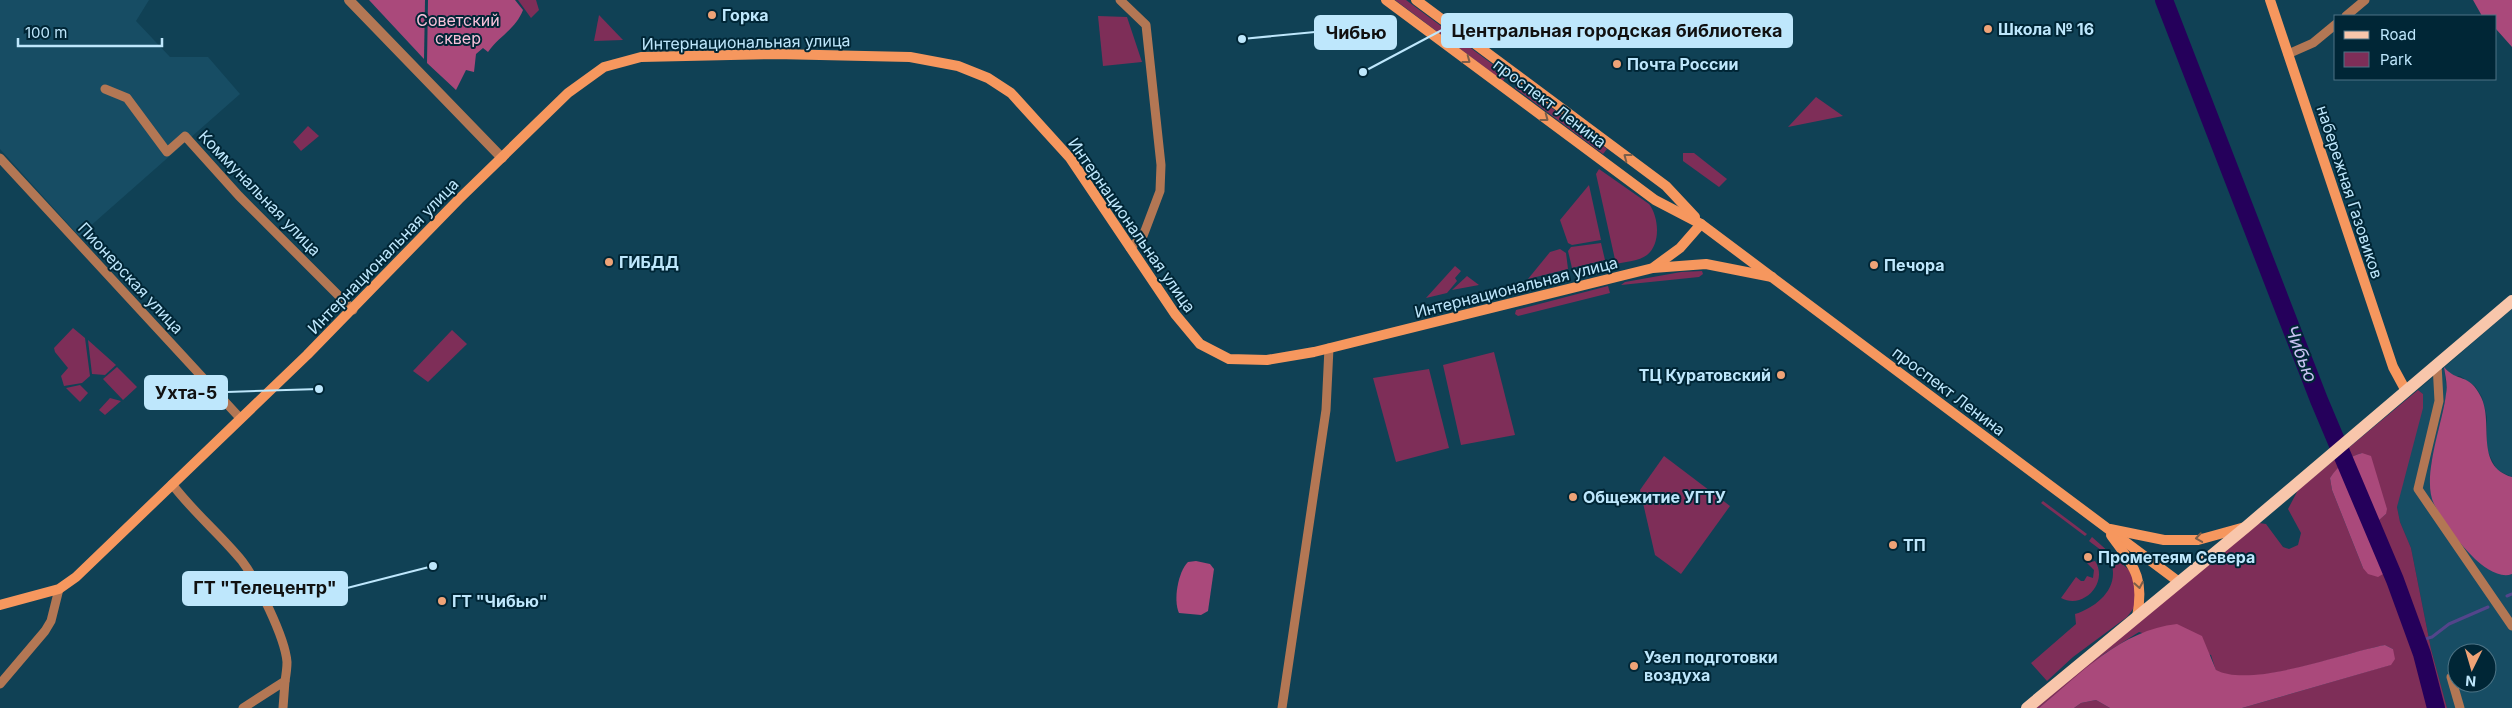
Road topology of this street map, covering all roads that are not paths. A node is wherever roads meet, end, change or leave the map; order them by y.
1 (349, 0) edge
2 (1120, 0) edge
3 (1386, 0) edge
4 (1416, 0) edge
5 (2270, 0) edge
6 (2365, 0) edge
7 (2347, 15) edge
8 (2334, 26) edge
9 (2288, 54) junction
10 (105, 89) dead end
11 (0, 158) edge
12 (502, 158) junction
13 (1701, 224) junction
14 (1130, 248) junction
15 (1652, 268) junction
16 (1772, 277) junction
17 (2512, 301) edge
18 (353, 310) junction
19 (1329, 348) junction
20 (2438, 364) junction
21 (2406, 391) junction
22 (240, 418) junction
23 (172, 484) junction
24 (2246, 527) junction
25 (2107, 528) junction
26 (2179, 582) junction
27 (58, 589) junction
28 (0, 605) edge
29 (2137, 617) junction
30 (2512, 626) edge
31 (285, 681) junction
32 (0, 684) edge
33 (2456, 693) edge
34 (243, 708) edge
35 (283, 708) edge
36 (1282, 708) edge
37 (2027, 708) edge
38 (2460, 708) edge

1 - 12 street
2 - 14 street
3 -> 13 main road, проспект Ленина
13 -> 4 main road, проспект Ленина
5 - 9 main road, набережная Газовиков
6 - 7 street
8 - 9 street
9 - 21 main road, набережная Газовиков
10 - 18 street, Коммунальная улица
11 - 22 street, Пионерская улица
12 - 14 main road, Интернациональная улица
12 - 18 main road, Интернациональная улица
13 - 15 main road, Интернациональная улица
13 - 16 main road, проспект Ленина
14 - 19 main road, Интернациональная улица
15 - 16 main road, Интернациональная улица
15 - 19 main road, Интернациональная улица
16 - 25 main road, проспект Ленина
17 - 20 main road
18 - 22 main road, Интернациональная улица
19 - 36 street
20 - 21 main road
20 - 30 street
21 - 24 main road
22 - 23 main road, Интернациональная улица
23 - 27 main road, Интернациональная улица
23 - 31 street
24 -> 25 main road
24 - 26 main road
25 - 26 main road, проспект Ленина
25 -> 29 main road
26 - 29 main road
27 - 28 main road, Интернациональная улица
27 - 32 street
29 - 37 main road
31 - 34 street
31 - 35 street
33 - 38 street

